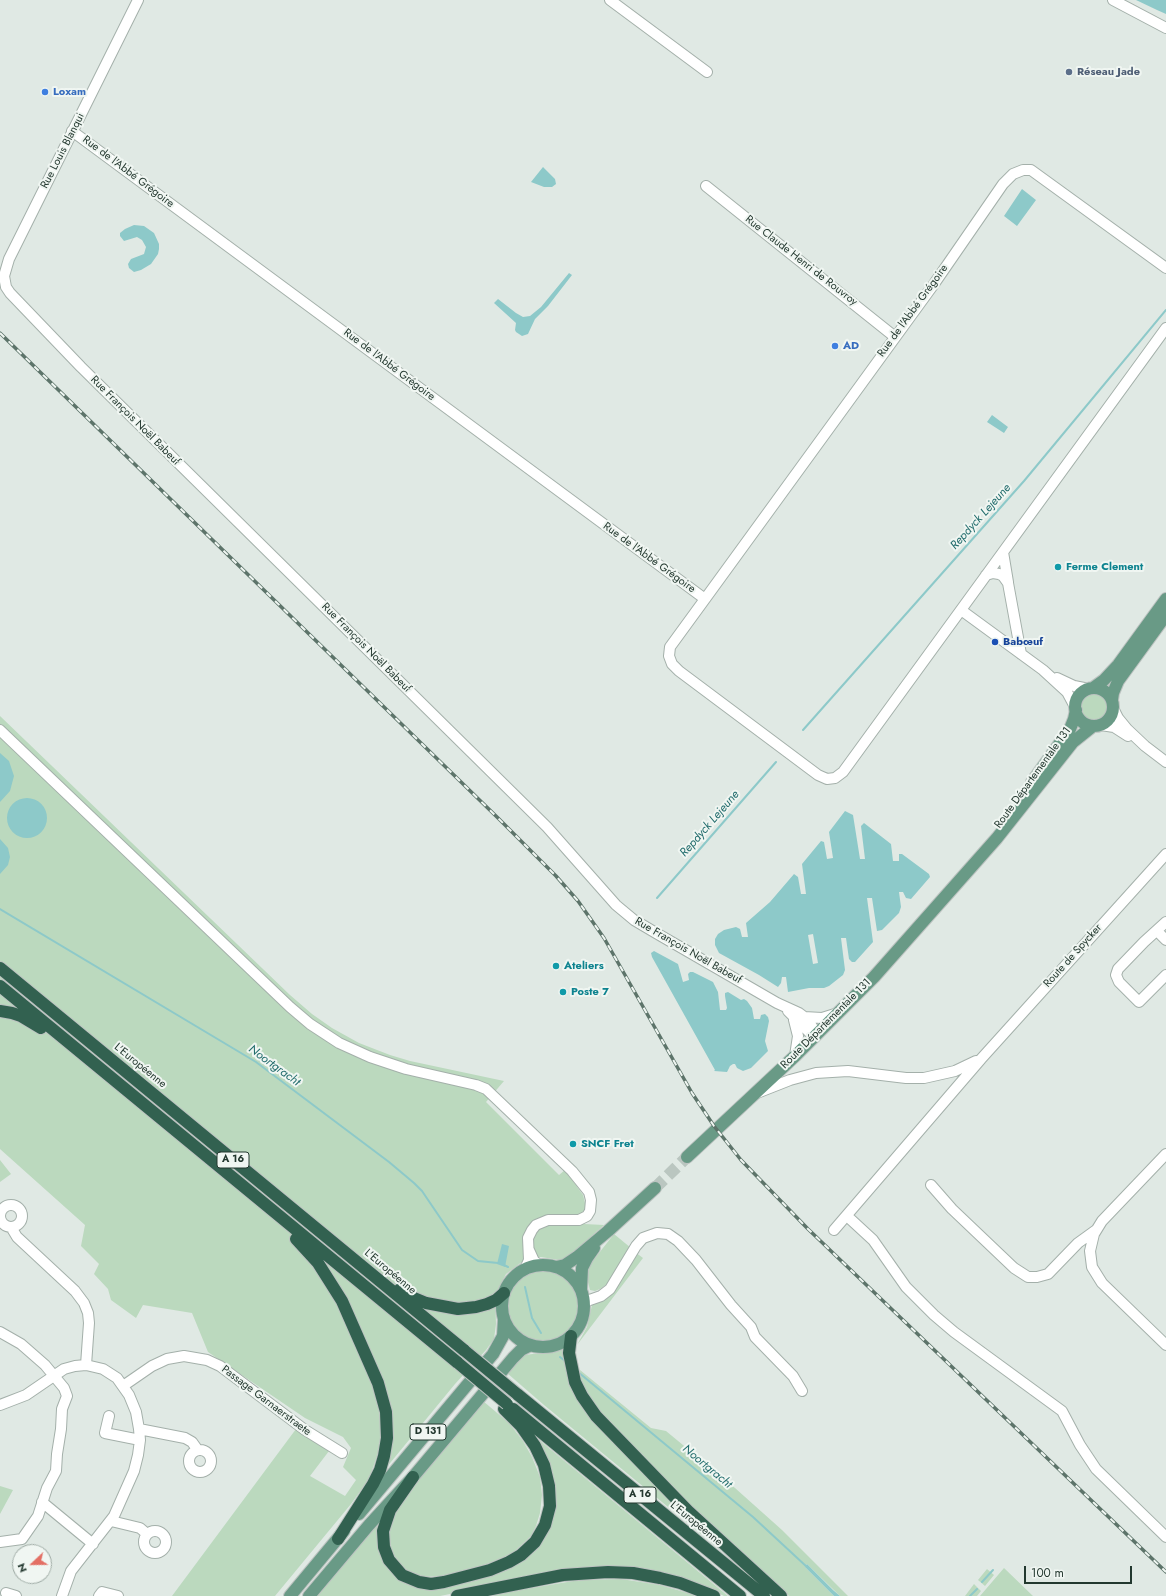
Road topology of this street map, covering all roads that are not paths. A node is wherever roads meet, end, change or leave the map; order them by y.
1 (138, 0) edge
2 (610, 0) edge
3 (1114, 0) edge
4 (1166, 28) edge
5 (707, 72) dead end
6 (72, 131) junction
7 (706, 186) dead end
8 (4, 258) edge
9 (1166, 268) edge
10 (1166, 328) edge
11 (895, 337) junction
12 (1003, 552) junction
13 (986, 575) junction
14 (1009, 586) junction
15 (705, 599) junction
16 (1166, 600) edge
17 (960, 610) junction
18 (1166, 615) edge
19 (1021, 654) junction
20 (1043, 670) junction
21 (1091, 688) junction
22 (1113, 704) junction
23 (1075, 709) junction
24 (1097, 726) junction
25 (0, 730) edge
26 (1145, 746) junction
27 (1166, 762) edge
28 (1166, 854) edge
29 (957, 883) junction
30 (1166, 922) edge
31 (1157, 931) junction
32 (1166, 940) edge
33 (0, 968) edge
34 (1166, 975) edge
35 (0, 986) edge
36 (777, 1002) junction
37 (0, 1011) edge
38 (840, 1012) junction
39 (792, 1014) junction
40 (804, 1017) junction
41 (816, 1035) junction
42 (795, 1056) junction
43 (981, 1059) junction
44 (755, 1094) junction
45 (136, 1099) junction
46 (1166, 1154) edge
47 (688, 1157) tunnel mouth
48 (931, 1185) dead end
49 (242, 1186) junction
50 (655, 1188) tunnel mouth
51 (847, 1216) junction
52 (11, 1227) dead end
53 (834, 1230) dead end
54 (1096, 1230) junction
55 (608, 1231) junction
56 (325, 1236) junction
57 (528, 1246) junction
58 (539, 1265) junction
59 (556, 1267) junction
60 (526, 1269) junction
61 (504, 1293) junction
62 (582, 1296) junction
63 (504, 1318) junction
64 (0, 1332) edge
65 (571, 1336) junction
66 (531, 1346) junction
67 (1166, 1346) edge
68 (86, 1365) junction
69 (54, 1375) junction
70 (123, 1386) junction
71 (802, 1391) dead end
72 (0, 1405) edge
73 (506, 1406) junction
74 (109, 1416) dead end
75 (140, 1429) junction
76 (140, 1440) junction
77 (197, 1449) dead end
78 (342, 1453) dead end
79 (414, 1477) junction
80 (42, 1502) junction
81 (111, 1521) junction
82 (147, 1534) dead end
83 (1166, 1537) edge
84 (338, 1539) junction
85 (0, 1542) edge
86 (93, 1544) junction
87 (6, 1593) dead end
88 (16, 1596) edge
89 (62, 1596) edge
90 (99, 1596) edge
91 (118, 1596) edge
92 (290, 1596) edge
93 (309, 1596) edge
94 (457, 1596) edge
95 (714, 1596) edge
96 (740, 1596) edge
97 (764, 1596) edge
98 (781, 1596) edge

1 - 6 street, Rue Louis Blanqui
2 - 5 street
3 - 4 street
6 - 8 street, Rue Louis Blanqui
6 - 15 street, Rue de l'Abbé Grégoire
7 - 11 street, Rue Claude Henri de Rouvroy
8 - 36 street, Rue François Noël Babeuf
9 - 11 street, Rue de l'Abbé Grégoire
10 - 12 street, Rue de l'Abbé Grégoire
11 - 15 street, Rue de l'Abbé Grégoire
12 - 13 street, Rue de l'Abbé Grégoire
12 - 14 street
13 - 14 street
13 - 17 street, Rue de l'Abbé Grégoire
14 - 19 street
15 - 17 street, Rue de l'Abbé Grégoire
16 - 21 main road
17 - 19 street
18 - 22 main road
19 - 20 street
20 - 21 street
20 - 23 street
21 - 22 main road
21 - 23 main road
22 - 24 main road
22 - 26 street
23 - 24 main road
23 - 29 main road, Route Départementale 131
24 - 26 street
24 - 29 main road, Route Départementale 131
25 - 57 street
26 - 27 street
28 - 43 street, Route de Spycker
29 - 38 main road, Route Départementale 131
30 - 31 street
31 - 32 street
31 - 34 street
33 - 56 highway, L'Européenne / A 16
35 - 45 highway, A 16
36 - 39 street, Rue François Noël Babeuf
36 - 40 street, Rue François Noël Babeuf
37 - 45 highway
38 - 40 street, Rue François Noël Babeuf
38 - 41 main road, Route Départementale 131
39 - 41 street, Rue François Noël Babeuf
39 - 42 street
40 - 41 street, Rue François Noël Babeuf
41 - 42 main road, Route Départementale 131
42 - 44 main road, Route Départementale 131
43 - 44 street, Route de Spycker
43 - 51 street, Route de Spycker
44 - 47 main road, Route Départementale 131
45 - 49 highway, A 16
46 - 54 street
48 - 54 street
49 - 73 highway, A 16, bridge
49 - 84 highway
50 - 55 main road
51 - 53 street, Route de Spycker
51 - 83 street
52 - 68 street
54 - 67 street
55 - 59 main road
55 - 62 main road
56 - 61 highway
56 - 97 highway, L'Européenne / A 16, bridge
57 - 58 street
57 - 60 street
58 - 59 main road
58 - 60 main road
59 - 62 main road
60 - 61 main road
61 - 63 main road
62 - 65 main road
62 - 71 street
63 - 66 main road
63 - 84 main road, D 131
64 - 69 street
65 - 66 main road
65 - 98 highway
66 - 79 main road, D 131
68 - 69 street
68 - 70 street
69 - 72 street
69 - 80 street
70 - 75 street
70 - 78 street, Passage Garnaerstraete
73 - 79 highway
73 - 96 highway, A 16
74 - 76 street
75 - 76 street
75 - 77 street
76 - 81 street
79 - 93 main road, D 131
80 - 85 street
80 - 86 street
81 - 82 street
81 - 86 street
84 - 92 main road, D 131
86 - 89 street
87 - 88 street
90 - 91 street
94 - 95 highway

